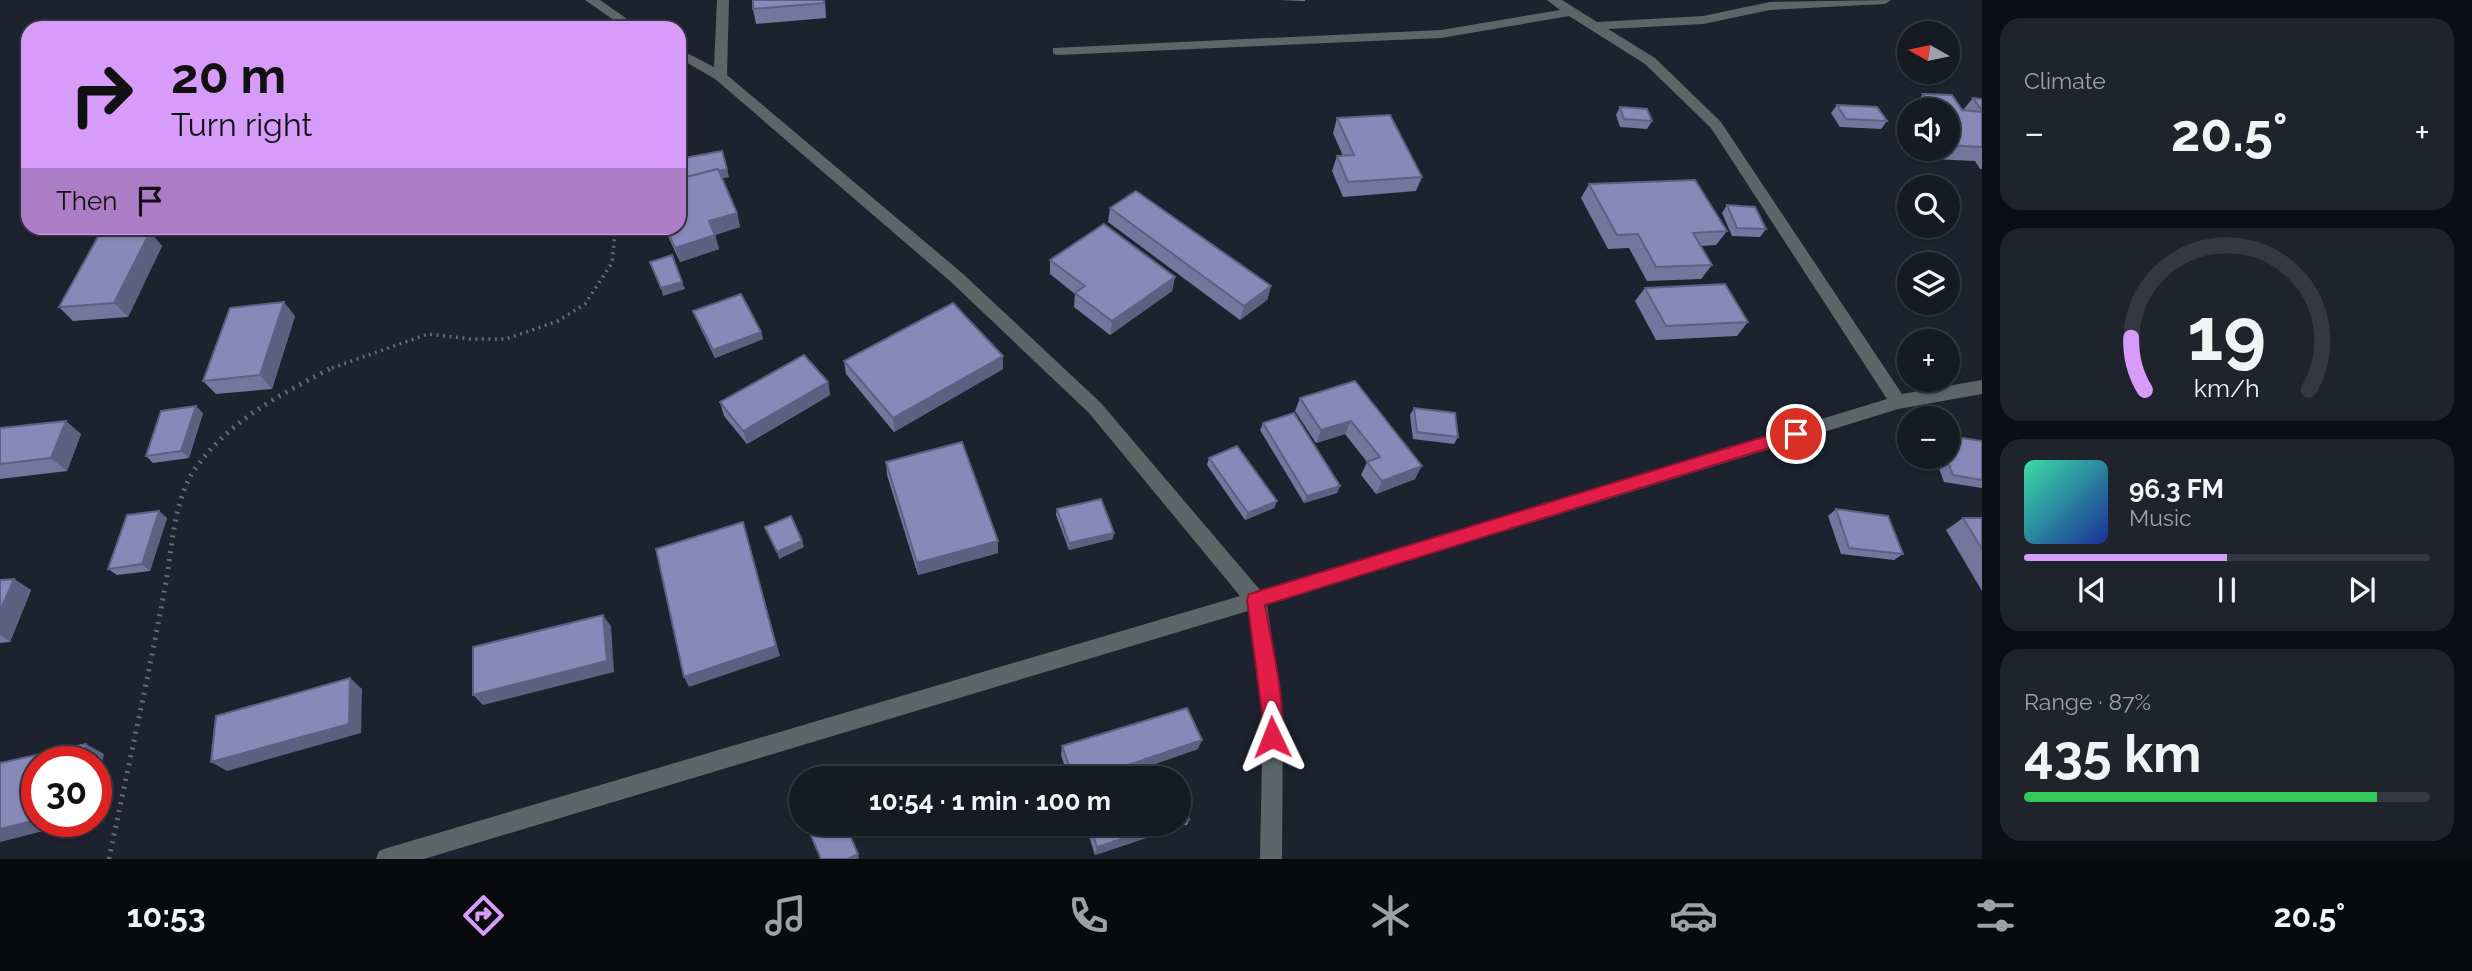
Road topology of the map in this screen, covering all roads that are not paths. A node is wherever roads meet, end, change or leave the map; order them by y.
1 (591, 0) edge
2 (723, 0) edge
3 (1553, 0) edge
4 (1885, 0) edge
5 (1569, 12) junction
6 (623, 21) edge
7 (1591, 26) junction
8 (1058, 51) dead end
9 (686, 57) edge
10 (720, 76) junction
11 (1982, 387) edge
12 (1898, 402) junction
13 (1256, 600) junction
14 (387, 859) edge
15 (1271, 859) edge

1 - 6 street
2 - 10 street
3 - 5 street
4 - 7 street
5 - 7 street
5 - 8 street
7 - 12 street
9 - 10 street
10 - 13 street
11 - 12 street
12 - 13 street
13 - 14 street
13 - 15 street

